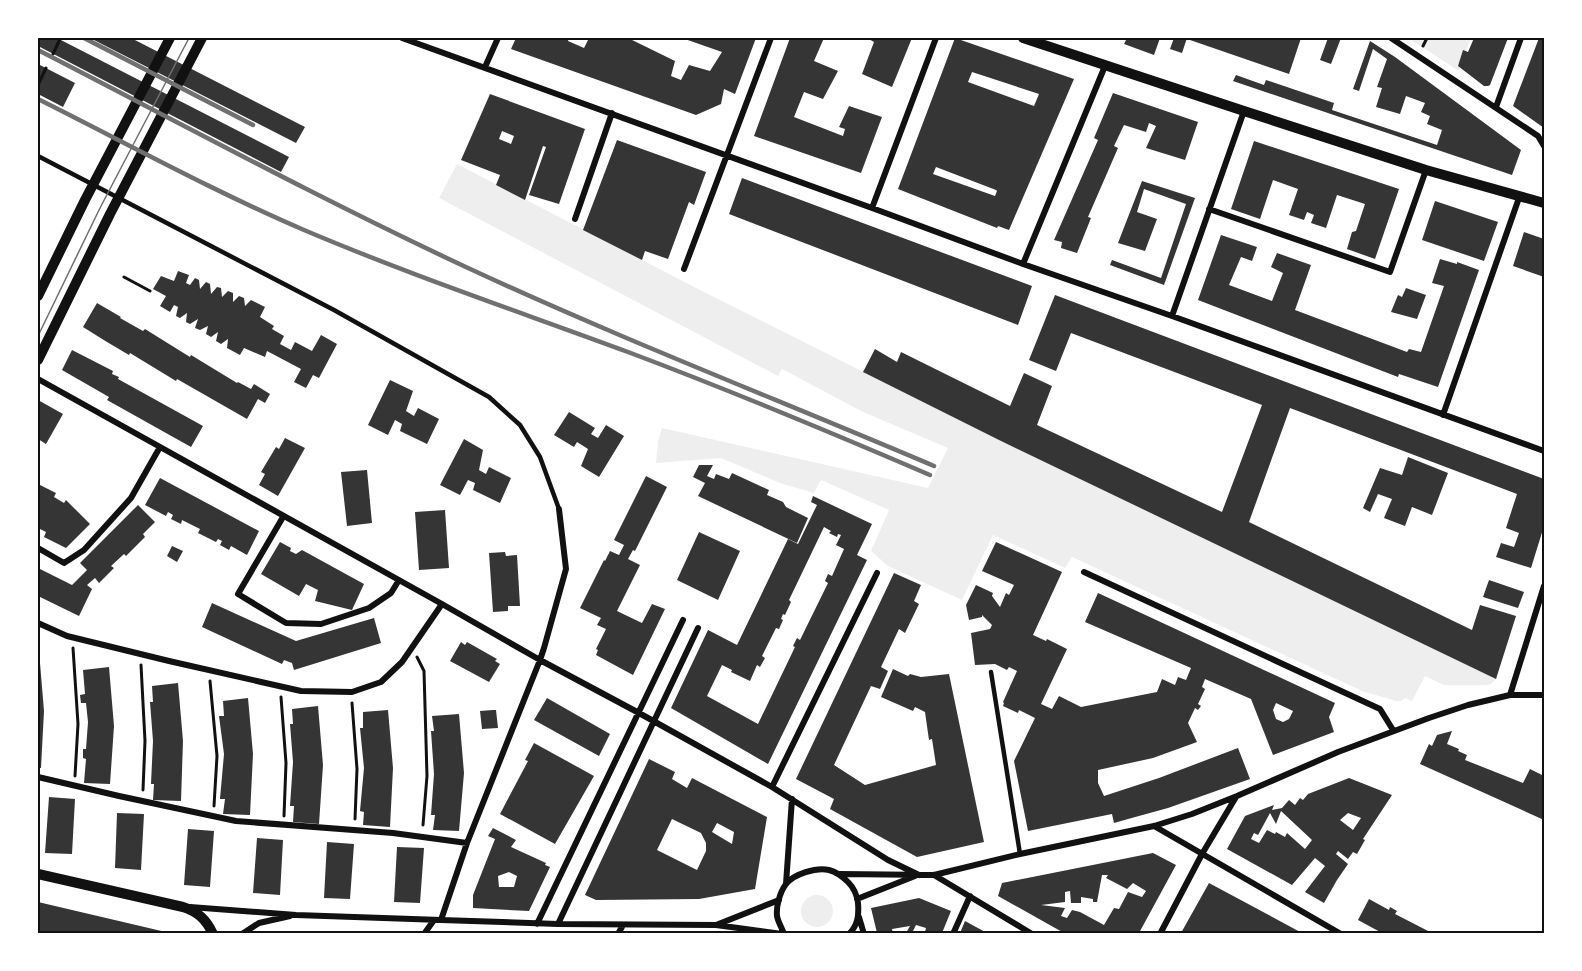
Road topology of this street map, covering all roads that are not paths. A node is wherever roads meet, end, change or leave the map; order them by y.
1 (170, 38) edge
2 (202, 38) edge
3 (402, 38) edge
4 (498, 38) edge
5 (771, 38) edge
6 (936, 38) edge
7 (1023, 38) edge
8 (1391, 38) edge
9 (1521, 38) edge
10 (1105, 66) junction
11 (484, 67) junction
12 (1496, 106) junction
13 (1244, 111) junction
14 (612, 113) junction
15 (1545, 146) edge
16 (38, 156) edge
17 (726, 156) junction
18 (1426, 170) junction
19 (1520, 195) junction
20 (1545, 202) edge
21 (872, 208) junction
22 (1209, 209) junction
23 (575, 219) dead end
24 (1023, 264) junction
25 (684, 269) dead end
26 (38, 296) edge
27 (1172, 316) junction
28 (38, 360) edge
29 (38, 379) edge
30 (1443, 415) junction
31 (160, 447) junction
32 (1545, 451) edge
33 (559, 509) joint
34 (283, 517) junction
35 (38, 548) edge
36 (1084, 572) dead end
37 (876, 573) dead end
38 (399, 580) junction
39 (1545, 586) edge
40 (442, 604) junction
41 (683, 620) dead end
42 (38, 623) edge
43 (698, 628) dead end
44 (540, 660) junction
45 (991, 672) dead end
46 (1510, 695) junction
47 (1545, 695) edge
48 (639, 713) junction
49 (653, 721) junction
50 (1394, 730) junction
51 (38, 777) edge
52 (772, 787) junction
53 (1237, 796) junction
54 (792, 799) junction
55 (1154, 826) junction
56 (467, 843) junction
57 (1020, 854) junction
58 (1202, 854) junction
59 (38, 874) edge
60 (840, 874) junction
61 (934, 874) junction
62 (919, 875) junction
63 (786, 884) junction
64 (970, 896) junction
65 (857, 899) junction
66 (778, 900) junction
67 (183, 906) junction
68 (296, 915) junction
69 (859, 916) junction
70 (438, 920) junction
71 (537, 924) junction
72 (558, 924) junction
73 (623, 925) junction
74 (716, 925) junction
75 (213, 933) edge
76 (242, 933) edge
77 (424, 933) edge
78 (618, 933) edge
79 (783, 933) edge
80 (849, 933) edge
81 (864, 933) edge
82 (953, 933) edge
83 (1032, 933) edge
84 (1160, 933) edge
85 (1341, 933) edge

1 - 26 street
2 - 28 street
3 - 11 street
4 - 11 street
5 - 17 street
6 - 21 street
7 - 10 street
8 - 12 street
9 - 12 street
10 - 13 street
10 - 24 street
11 - 14 street
12 - 15 street
13 - 18 street
13 - 22 street
14 - 17 street
14 - 23 street
16 - 33 lane
17 - 21 street
17 - 25 street
18 - 19 street
18 - 22 street
19 - 20 street
19 - 30 street
21 - 24 street
22 - 27 street
24 - 27 street
27 - 30 street
29 - 31 street
30 - 32 street
31 - 34 street
31 - 35 street
33 - 44 street
34 - 38 street
34 - 38 street
36 - 50 street
37 - 52 street
38 - 40 street
39 - 46 street
40 - 42 street
40 - 44 street
41 - 48 street
43 - 49 street
44 - 48 street
44 - 56 street
45 - 57 lane
46 - 47 street
46 - 50 street
48 - 49 street
48 - 71 street
49 - 52 street
49 - 72 street
50 - 53 street
51 - 56 street
52 - 54 street
53 - 55 street
53 - 58 street
54 - 62 street
54 - 63 street
55 - 57 street
55 - 58 street
56 - 70 street
57 - 61 street
58 - 84 street
58 - 85 street
59 - 67 street
60 - 62 street
60 - 63 street
60 - 65 street
61 - 62 street
61 - 64 street
62 - 65 street
63 - 66 street
64 - 82 street
64 - 83 street
65 - 69 street
66 - 74 street
66 - 79 street
67 - 68 street
67 - 75 street
68 - 70 street
68 - 76 street
69 - 80 street
69 - 81 street
70 - 71 street
70 - 77 street
71 - 72 street
72 - 73 street
73 - 74 street
73 - 78 street
74 - 79 street

